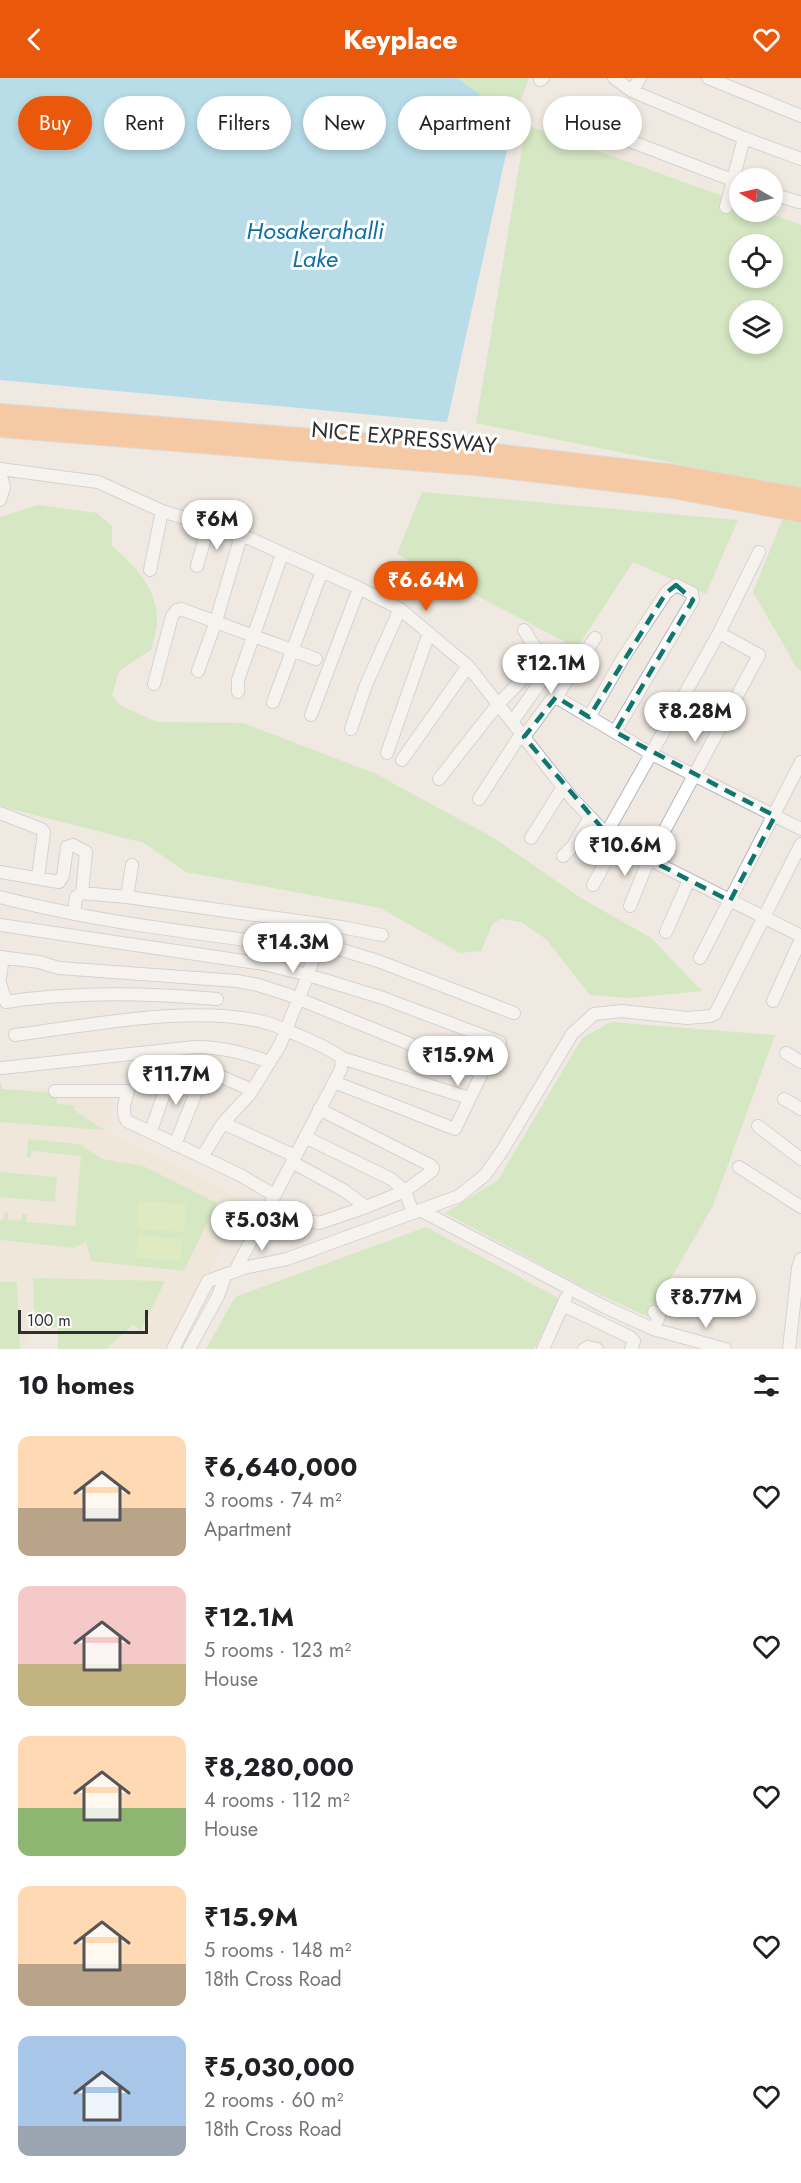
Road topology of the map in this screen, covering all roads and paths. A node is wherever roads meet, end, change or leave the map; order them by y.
1 (614, 78) edge
2 (640, 78) edge
3 (708, 78) edge
4 (632, 91) junction
5 (801, 116) edge
6 (744, 138) junction
7 (642, 146) edge
8 (801, 159) edge
9 (739, 168) edge
10 (729, 179) edge
11 (783, 197) edge
12 (729, 200) edge
13 (799, 202) dead end
14 (726, 207) dead end
15 (0, 413) edge
16 (0, 428) edge
17 (0, 471) edge
18 (801, 497) edge
19 (0, 500) edge
20 (162, 511) junction
21 (801, 513) edge
22 (208, 527) junction
23 (241, 536) junction
24 (759, 552) dead end
25 (282, 554) junction
26 (197, 566) dead end
27 (150, 570) dead end
28 (322, 571) junction
29 (359, 588) junction
30 (400, 609) junction
31 (216, 621) junction
32 (524, 630) dead end
33 (429, 633) junction
34 (719, 633) junction
35 (254, 636) junction
36 (595, 638) dead end
37 (292, 650) junction
38 (564, 650) dead end
39 (316, 658) dead end
40 (468, 666) junction
41 (198, 671) dead end
42 (154, 684) dead end
43 (238, 692) dead end
44 (556, 697) junction
45 (273, 702) dead end
46 (498, 704) junction
47 (311, 715) dead end
48 (590, 717) junction
49 (512, 722) junction
50 (351, 729) dead end
51 (615, 732) junction
52 (523, 735) junction
53 (387, 753) dead end
54 (650, 753) junction
55 (402, 760) dead end
56 (801, 762) edge
57 (695, 774) junction
58 (439, 779) dead end
59 (564, 787) junction
60 (479, 799) dead end
61 (0, 813) edge
62 (775, 816) junction
63 (590, 817) junction
64 (801, 829) edge
65 (606, 834) junction
66 (531, 838) dead end
67 (616, 843) junction
68 (801, 844) edge
69 (563, 856) dead end
70 (649, 859) junction
71 (132, 865) dead end
72 (0, 872) edge
73 (38, 878) junction
74 (61, 880) junction
75 (689, 880) junction
76 (593, 885) dead end
77 (83, 888) junction
78 (0, 897) edge
79 (126, 897) junction
80 (730, 901) junction
81 (630, 906) dead end
82 (74, 914) junction
83 (764, 917) junction
84 (0, 925) edge
85 (324, 925) junction
86 (666, 932) dead end
87 (382, 935) dead end
88 (801, 938) edge
89 (318, 946) junction
90 (2, 957) edge
91 (700, 958) dead end
92 (308, 975) junction
93 (0, 981) edge
94 (217, 999) dead end
95 (299, 1000) junction
96 (773, 1000) dead end
97 (514, 1013) dead end
98 (286, 1030) junction
99 (15, 1035) dead end
100 (500, 1042) dead end
101 (786, 1053) dead end
102 (342, 1058) junction
103 (270, 1062) junction
104 (801, 1062) edge
105 (2, 1068) dead end
106 (172, 1070) dead end
107 (334, 1082) junction
108 (252, 1090) junction
109 (55, 1091) dead end
110 (469, 1098) junction
111 (784, 1099) dead end
112 (319, 1109) junction
113 (801, 1109) edge
114 (223, 1123) junction
115 (758, 1126) dead end
116 (151, 1131) junction
117 (305, 1137) junction
118 (175, 1145) junction
119 (202, 1156) junction
120 (294, 1159) junction
121 (801, 1159) edge
122 (739, 1167) dead end
123 (405, 1191) junction
124 (274, 1195) junction
125 (801, 1206) edge
126 (366, 1207) junction
127 (265, 1212) junction
128 (418, 1212) junction
129 (801, 1259) edge
130 (231, 1272) junction
131 (573, 1291) junction
132 (566, 1306) junction
133 (654, 1312) dead end
134 (652, 1329) junction
135 (173, 1349) edge
136 (189, 1349) edge
137 (543, 1349) edge
138 (584, 1349) edge
139 (597, 1349) edge
140 (631, 1349) edge
141 (725, 1349) edge
142 (789, 1349) edge

1 - 4 street
2 - 4 street
3 - 5 street
4 - 6 street
6 - 8 street
6 - 9 street
7 - 10 street
11 - 13 street
12 - 14 street
15 - 18 highway, NICE EXPRESSWAY
16 - 21 highway, NICE EXPRESSWAY
17 - 19 street
17 - 20 street
20 - 22 street
20 - 27 street
22 - 23 street
22 - 26 street
23 - 25 street
23 - 31 street
24 - 34 street
25 - 28 street
25 - 35 street
28 - 29 street
28 - 37 street
29 - 30 street
29 - 47 street
30 - 33 street
30 - 50 street
31 - 35 street
31 - 41 street
31 - 42 street
32 - 46 street
33 - 40 street
33 - 53 street
34 - 54 street
34 - 57 street
35 - 37 street
35 - 43 street
36 - 44 street
37 - 39 street
37 - 45 street
38 - 49 street
40 - 46 street
40 - 55 street
44 - 48 street
44 - 52 street
46 - 49 street
46 - 58 street
48 - 51 street
48 - 51 street
49 - 52 street
51 - 54 street
52 - 59 street
52 - 60 street
54 - 57 street
54 - 65 street
56 - 62 street
57 - 62 street
57 - 70 street
59 - 63 street
59 - 66 street
61 - 73 street
62 - 64 street
62 - 80 street
63 - 65 street
63 - 69 street
65 - 67 street
67 - 70 street
67 - 76 street
68 - 83 street
70 - 75 street
70 - 81 street
71 - 79 street
72 - 73 street
73 - 74 street
74 - 77 street
74 - 77 street
75 - 80 street
75 - 86 street
77 - 79 street
77 - 82 street
78 - 82 street
79 - 85 street
80 - 83 street
80 - 91 street
82 - 89 street
83 - 88 street
83 - 128 street
84 - 92 street
85 - 87 street
85 - 89 street
88 - 96 street
89 - 92 street
89 - 97 street
90 - 93 street
90 - 95 street
92 - 95 street
92 - 100 street
93 - 94 street
95 - 98 street
95 - 110 street
98 - 99 street
98 - 102 street
98 - 103 street
101 - 104 street
102 - 107 street
102 - 110 street
103 - 105 street
103 - 108 street
106 - 116 street
107 - 110 street
107 - 112 street
108 - 114 street
108 - 118 street
109 - 116 street
111 - 113 street
112 - 117 street
112 - 123 street
114 - 119 street
114 - 120 street
115 - 121 street
116 - 118 street
117 - 120 street
117 - 123 street
118 - 119 street
119 - 124 street
120 - 124 street
120 - 126 street
122 - 125 street
123 - 126 street
123 - 128 street
124 - 127 street
126 - 127 street
127 - 130 street
128 - 130 street
128 - 131 street
129 - 142 street
130 - 135 street
130 - 136 street
131 - 132 street
131 - 134 street
132 - 137 street
132 - 140 street
133 - 134 street
134 - 141 street
138 - 139 street

